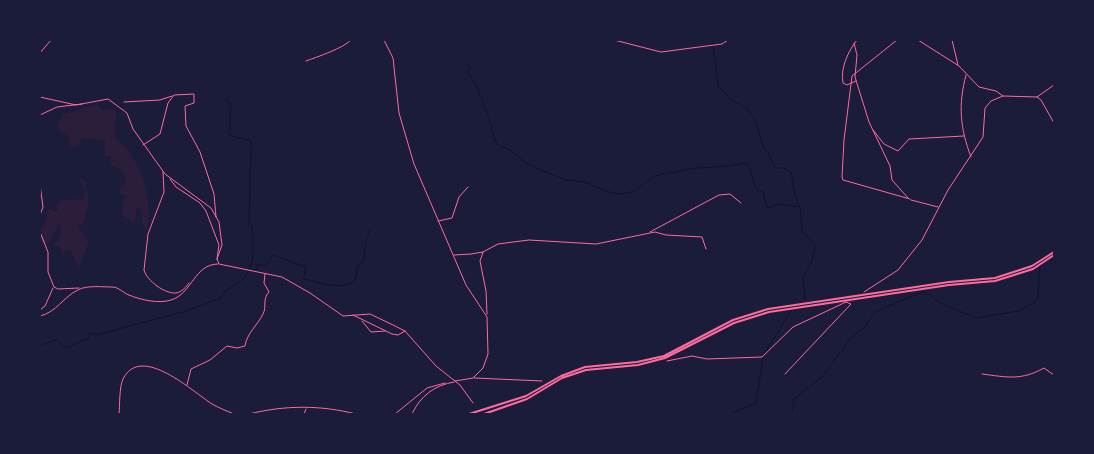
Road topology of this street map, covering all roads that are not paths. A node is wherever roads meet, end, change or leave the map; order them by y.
1 (51, 40) edge
2 (351, 40) edge
3 (384, 40) edge
4 (614, 40) edge
5 (728, 40) edge
6 (857, 40) edge
7 (897, 40) edge
8 (920, 40) edge
9 (952, 40) edge
10 (854, 44) junction
11 (40, 53) edge
12 (306, 61) dead end
13 (959, 66) junction
14 (855, 72) junction
15 (966, 75) junction
16 (850, 82) junction
17 (856, 82) junction
18 (1054, 85) edge
19 (174, 96) junction
20 (1003, 96) junction
21 (40, 97) edge
22 (1037, 97) junction
23 (124, 102) dead end
24 (85, 103) junction
25 (40, 115) edge
26 (1054, 123) edge
27 (873, 130) junction
28 (964, 136) junction
29 (143, 144) junction
30 (971, 157) junction
31 (163, 172) junction
32 (170, 179) junction
33 (40, 184) edge
34 (468, 188) dead end
35 (910, 199) junction
36 (741, 204) dead end
37 (939, 207) junction
38 (40, 215) edge
39 (216, 217) junction
40 (437, 221) junction
41 (40, 232) edge
42 (649, 232) junction
43 (706, 249) dead end
44 (483, 252) junction
45 (1054, 254) edge
46 (453, 255) junction
47 (217, 260) junction
48 (219, 264) junction
49 (265, 274) junction
50 (192, 280) junction
51 (54, 287) junction
52 (79, 288) junction
53 (864, 292) dead end
54 (40, 310) edge
55 (352, 315) junction
56 (40, 316) edge
57 (487, 317) junction
58 (361, 320) junction
59 (386, 331) junction
60 (405, 331) junction
61 (667, 361) dead end
62 (785, 374) dead end
63 (982, 374) dead end
64 (1054, 375) edge
65 (474, 378) junction
66 (542, 381) dead end
67 (455, 382) junction
68 (445, 383) junction
69 (187, 385) junction
70 (473, 403) dead end
71 (307, 408) junction
72 (119, 414) edge
73 (234, 414) edge
74 (250, 414) edge
75 (304, 414) edge
76 (356, 414) edge
77 (395, 414) edge
78 (412, 414) edge
79 (470, 414) edge
80 (484, 414) edge

1 - 11 street
2 - 12 street
3 - 40 street
4 - 5 street
6 - 10 street
7 - 14 street
8 - 13 street
9 - 13 street
10 - 14 street
10 - 16 street
13 - 15 street
14 - 16 street
14 - 17 street
15 - 20 street
15 - 28 street
16 - 17 street
16 - 35 street
17 - 27 street
18 - 22 street
19 - 23 street
19 - 29 street
19 - 39 street
20 - 22 street
20 - 30 street
21 - 24 street
22 - 26 street
24 - 25 street
24 - 29 street
27 - 28 street
27 - 35 street
28 - 30 street
29 - 31 street
30 - 37 street
31 - 32 street
31 - 50 street
32 - 39 street
32 - 47 street
33 - 38 street
34 - 40 street
35 - 37 street
36 - 42 street
37 - 53 street
39 - 47 street
40 - 46 street
41 - 51 street
42 - 43 street
42 - 44 street
44 - 46 street
44 - 57 street
45 - 79 main road
45 - 80 main road
46 - 57 street
47 - 48 street
48 - 49 street
48 - 50 street
49 - 55 street
49 - 69 street
50 - 52 street
51 - 52 street
51 - 54 street
52 - 56 street
55 - 58 street
55 - 60 street
57 - 65 street
58 - 59 street
58 - 59 street
59 - 60 street
60 - 67 street
61 - 62 street
63 - 64 street
65 - 66 street
65 - 67 street
67 - 68 street
67 - 70 street
68 - 77 street
68 - 78 street
69 - 72 street
69 - 73 street
71 - 74 street
71 - 75 street
71 - 76 street

